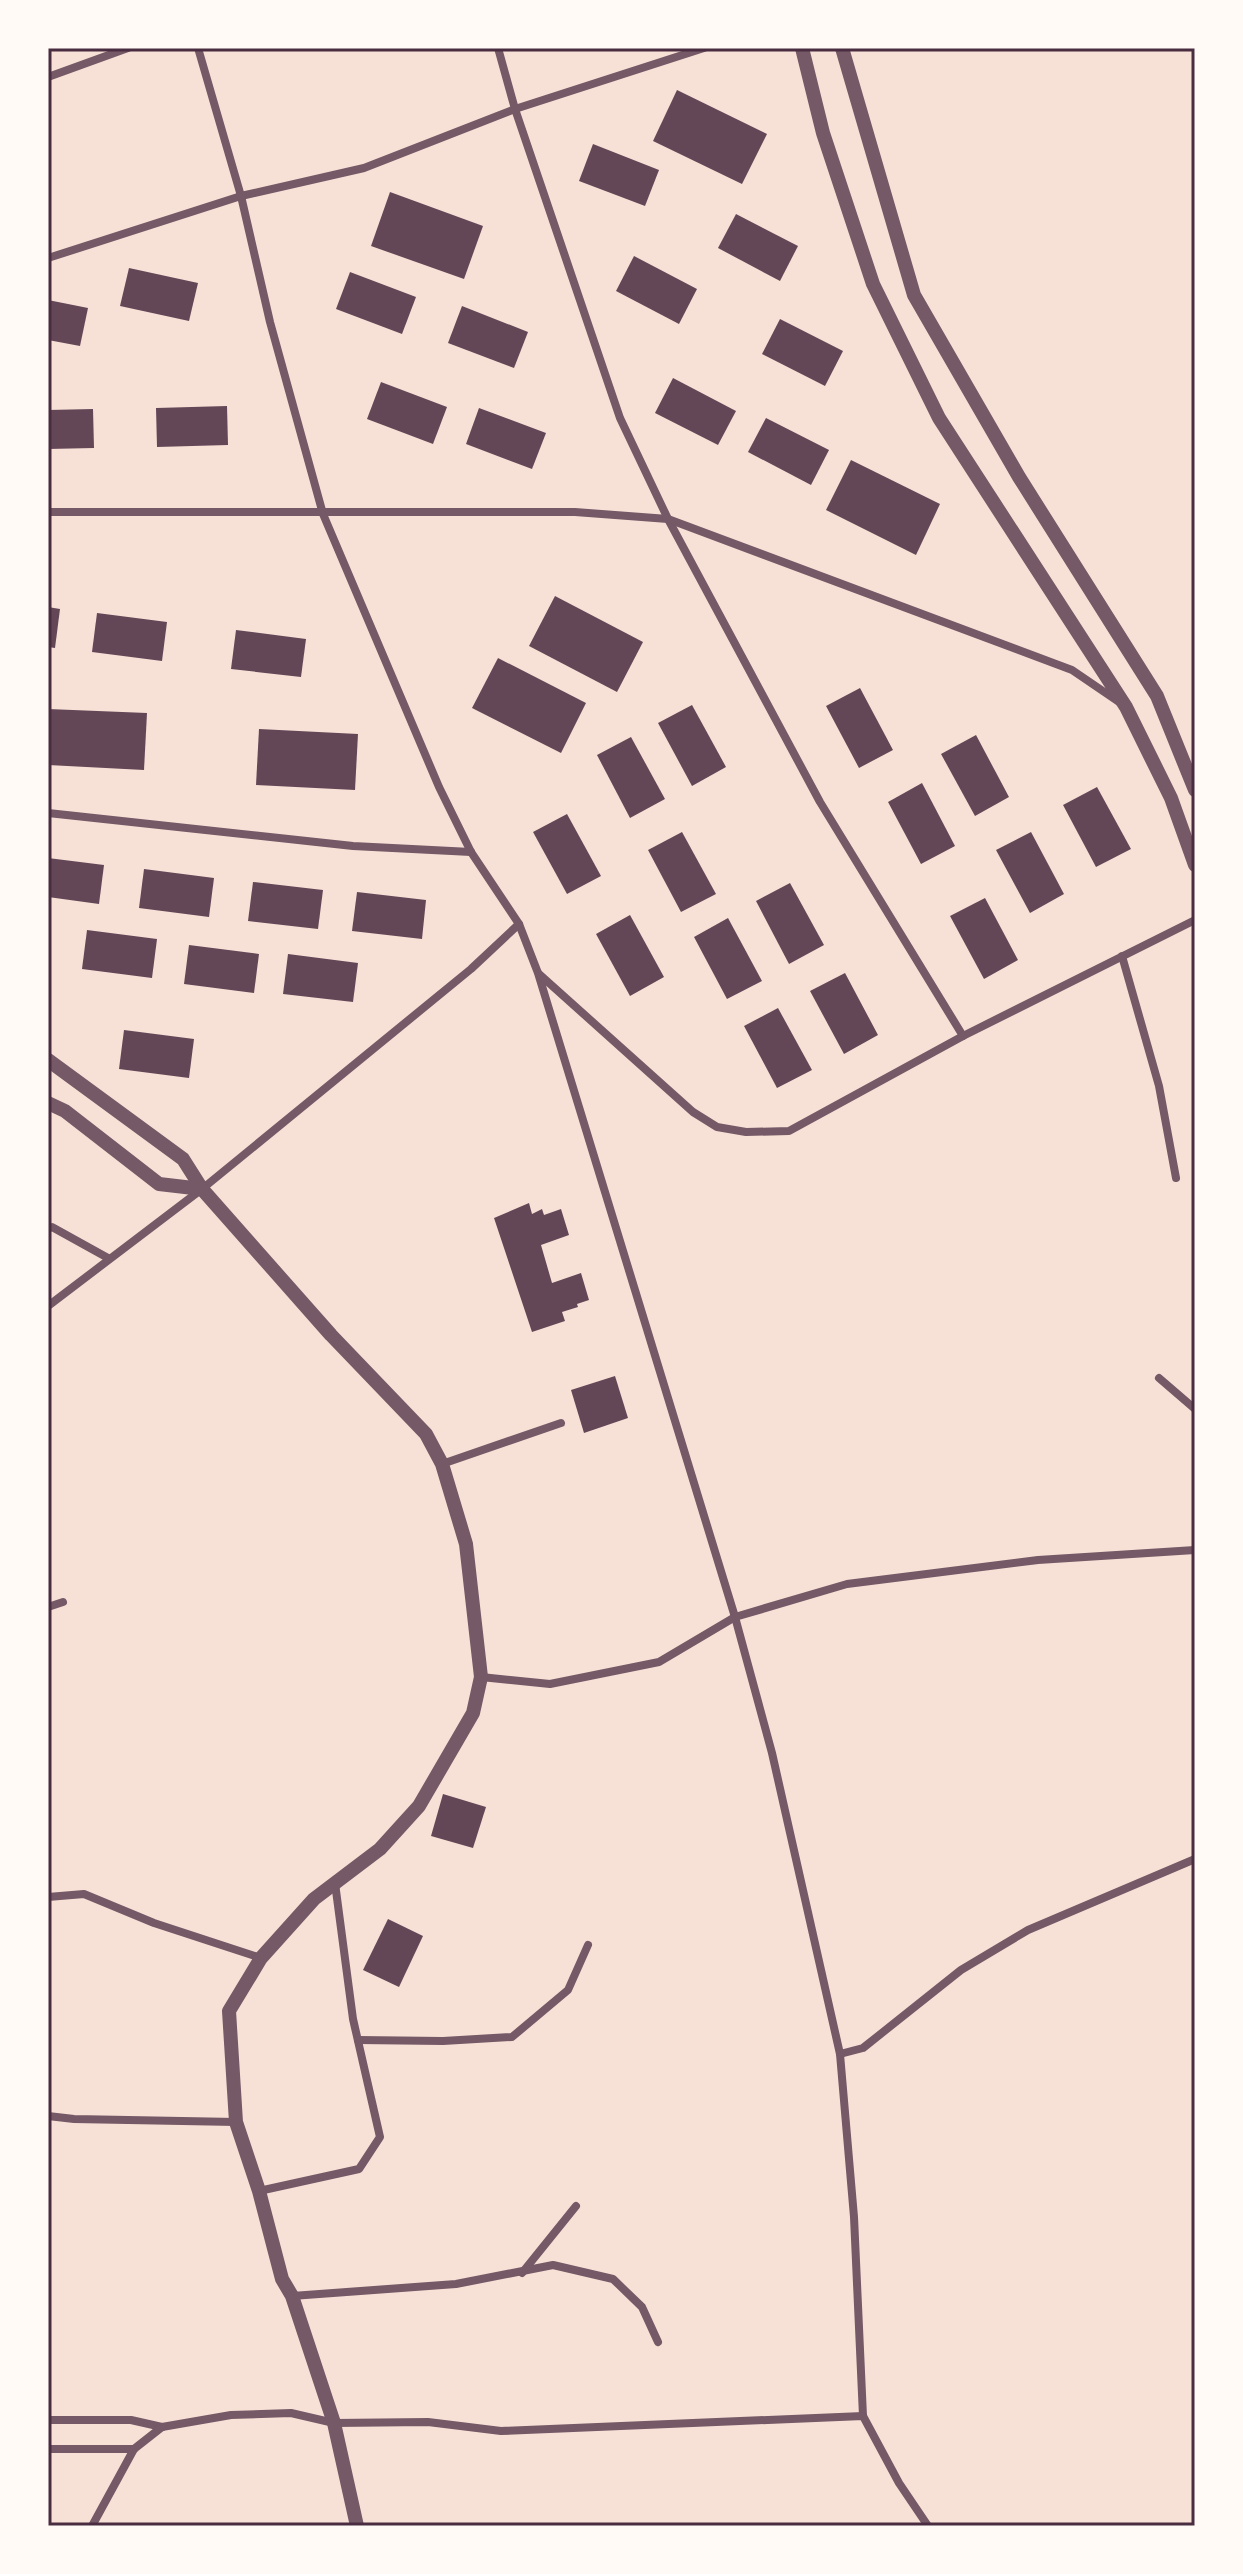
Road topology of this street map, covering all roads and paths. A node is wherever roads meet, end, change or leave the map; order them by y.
1 (128, 48) edge
2 (198, 48) edge
3 (498, 48) edge
4 (704, 48) edge
5 (802, 48) edge
6 (842, 48) edge
7 (48, 77) edge
8 (515, 109) junction
9 (241, 196) junction
10 (48, 258) edge
11 (48, 512) edge
12 (323, 514) junction
13 (668, 519) junction
14 (1126, 707) junction
15 (1195, 790) edge
16 (48, 813) edge
17 (471, 852) junction
18 (1195, 865) edge
19 (1195, 920) edge
20 (519, 924) junction
21 (1122, 956) junction
22 (538, 973) junction
23 (963, 1036) junction
24 (48, 1060) edge
25 (48, 1103) edge
26 (1176, 1178) dead end
27 (202, 1189) junction
28 (48, 1229) edge
29 (108, 1258) junction
30 (48, 1306) edge
31 (1159, 1378) dead end
32 (1195, 1409) edge
33 (561, 1423) dead end
34 (442, 1464) junction
35 (1195, 1550) edge
36 (63, 1602) dead end
37 (48, 1607) edge
38 (735, 1617) junction
39 (481, 1677) junction
40 (1195, 1859) edge
41 (335, 1883) junction
42 (48, 1897) edge
43 (588, 1945) dead end
44 (261, 1958) junction
45 (358, 2040) junction
46 (840, 2054) junction
47 (48, 2116) edge
48 (236, 2122) junction
49 (259, 2191) junction
50 (576, 2206) dead end
51 (522, 2273) junction
52 (292, 2296) junction
53 (658, 2342) dead end
54 (863, 2416) junction
55 (48, 2420) edge
56 (334, 2423) junction
57 (162, 2427) junction
58 (48, 2449) edge
59 (134, 2449) junction
60 (92, 2526) edge
61 (357, 2526) edge
62 (928, 2526) edge

1 - 7 street
2 - 9 street
3 - 8 street
4 - 8 street
5 - 14 street
6 - 15 street
8 - 9 street
8 - 13 street
9 - 10 street
9 - 12 street
11 - 12 street
12 - 13 street
12 - 17 street
13 - 14 street
13 - 23 street
14 - 18 street
16 - 17 street
17 - 20 street
19 - 21 street
20 - 22 street
20 - 27 street
21 - 23 street
21 - 26 street
22 - 23 street
22 - 38 street
24 - 27 street
25 - 27 street
27 - 29 street
27 - 34 street
28 - 29 street
29 - 30 street
31 - 32 street
33 - 34 street
34 - 39 street
35 - 38 street
36 - 37 street
38 - 39 street
38 - 46 street
39 - 41 street
40 - 46 street
41 - 44 street
41 - 45 street
42 - 44 street
43 - 45 street
44 - 48 street
45 - 49 street
46 - 54 street
47 - 48 street
48 - 49 street
49 - 52 street
50 - 51 street
51 - 52 street
51 - 53 street
52 - 56 street
54 - 56 street
54 - 62 street
55 - 57 street
56 - 57 street
56 - 61 street
57 - 59 street
58 - 59 street
59 - 60 street

